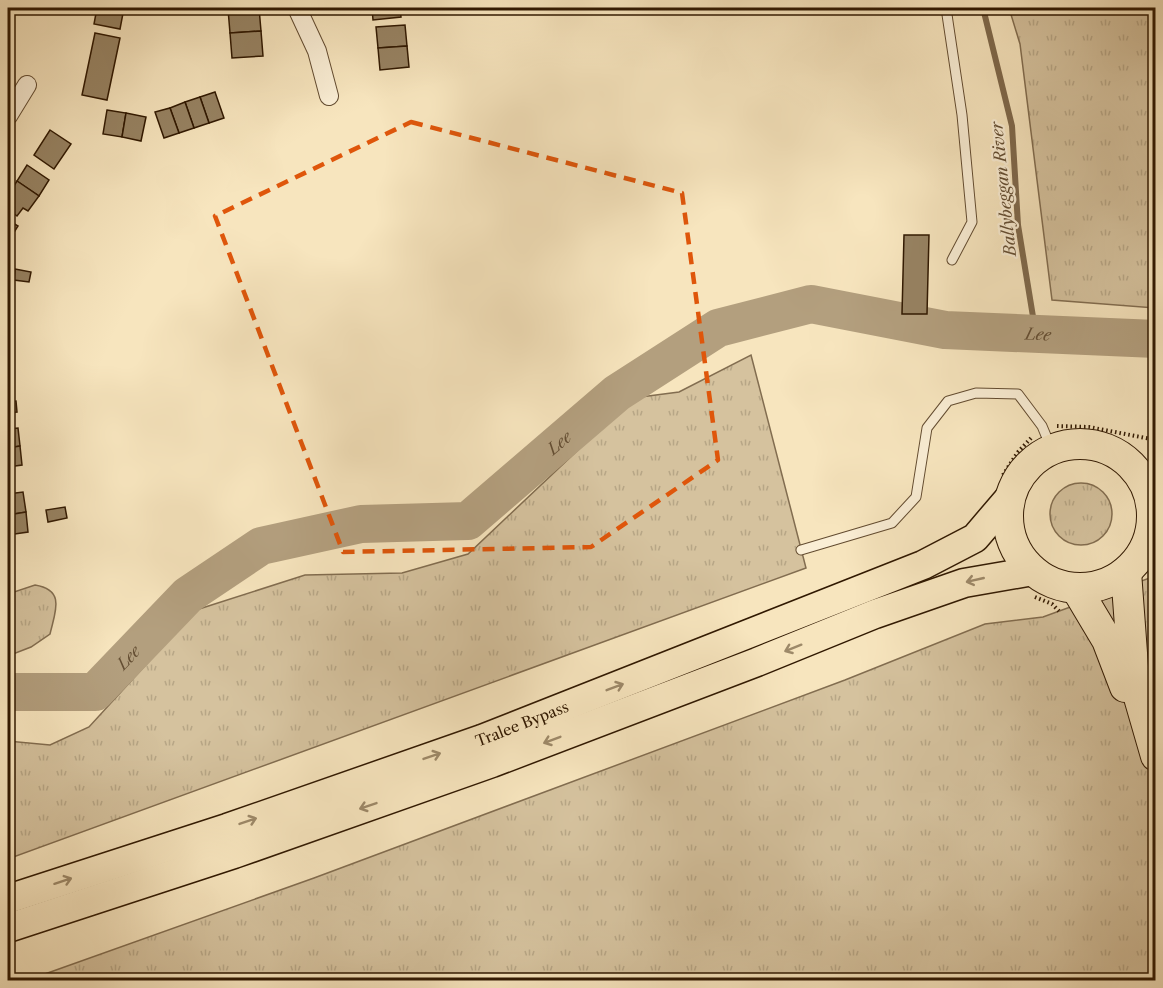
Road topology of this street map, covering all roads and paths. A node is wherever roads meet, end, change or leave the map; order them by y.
1 (297, 8) edge
2 (946, 8) edge
3 (27, 85) dead end
4 (329, 96) dead end
5 (8, 116) edge
6 (952, 260) dead end
7 (1047, 438) junction
8 (1155, 440) edge
9 (1155, 455) edge
10 (1120, 456) junction
11 (1005, 489) junction
12 (1153, 529) edge
13 (801, 550) dead end
14 (1126, 572) junction
15 (1031, 584) junction
16 (1076, 588) junction
17 (1064, 615) dead end
18 (1152, 744) edge
19 (8, 900) edge
20 (1155, 924) edge
21 (8, 928) edge
22 (1155, 964) edge

1 - 4 street
2 - 6 lane
3 - 5 street
7 - 8 path
7 - 10 highway
7 - 11 highway
7 - 11 path
7 - 13 lane
9 - 10 highway
10 - 12 highway
11 - 15 highway
19 -> 11 main road, Tralee Bypass
12 - 14 highway
14 - 16 highway
14 - 18 highway
15 - 16 highway
15 - 17 path
15 -> 21 main road, Tralee Bypass
16 - 18 highway
20 - 22 path

